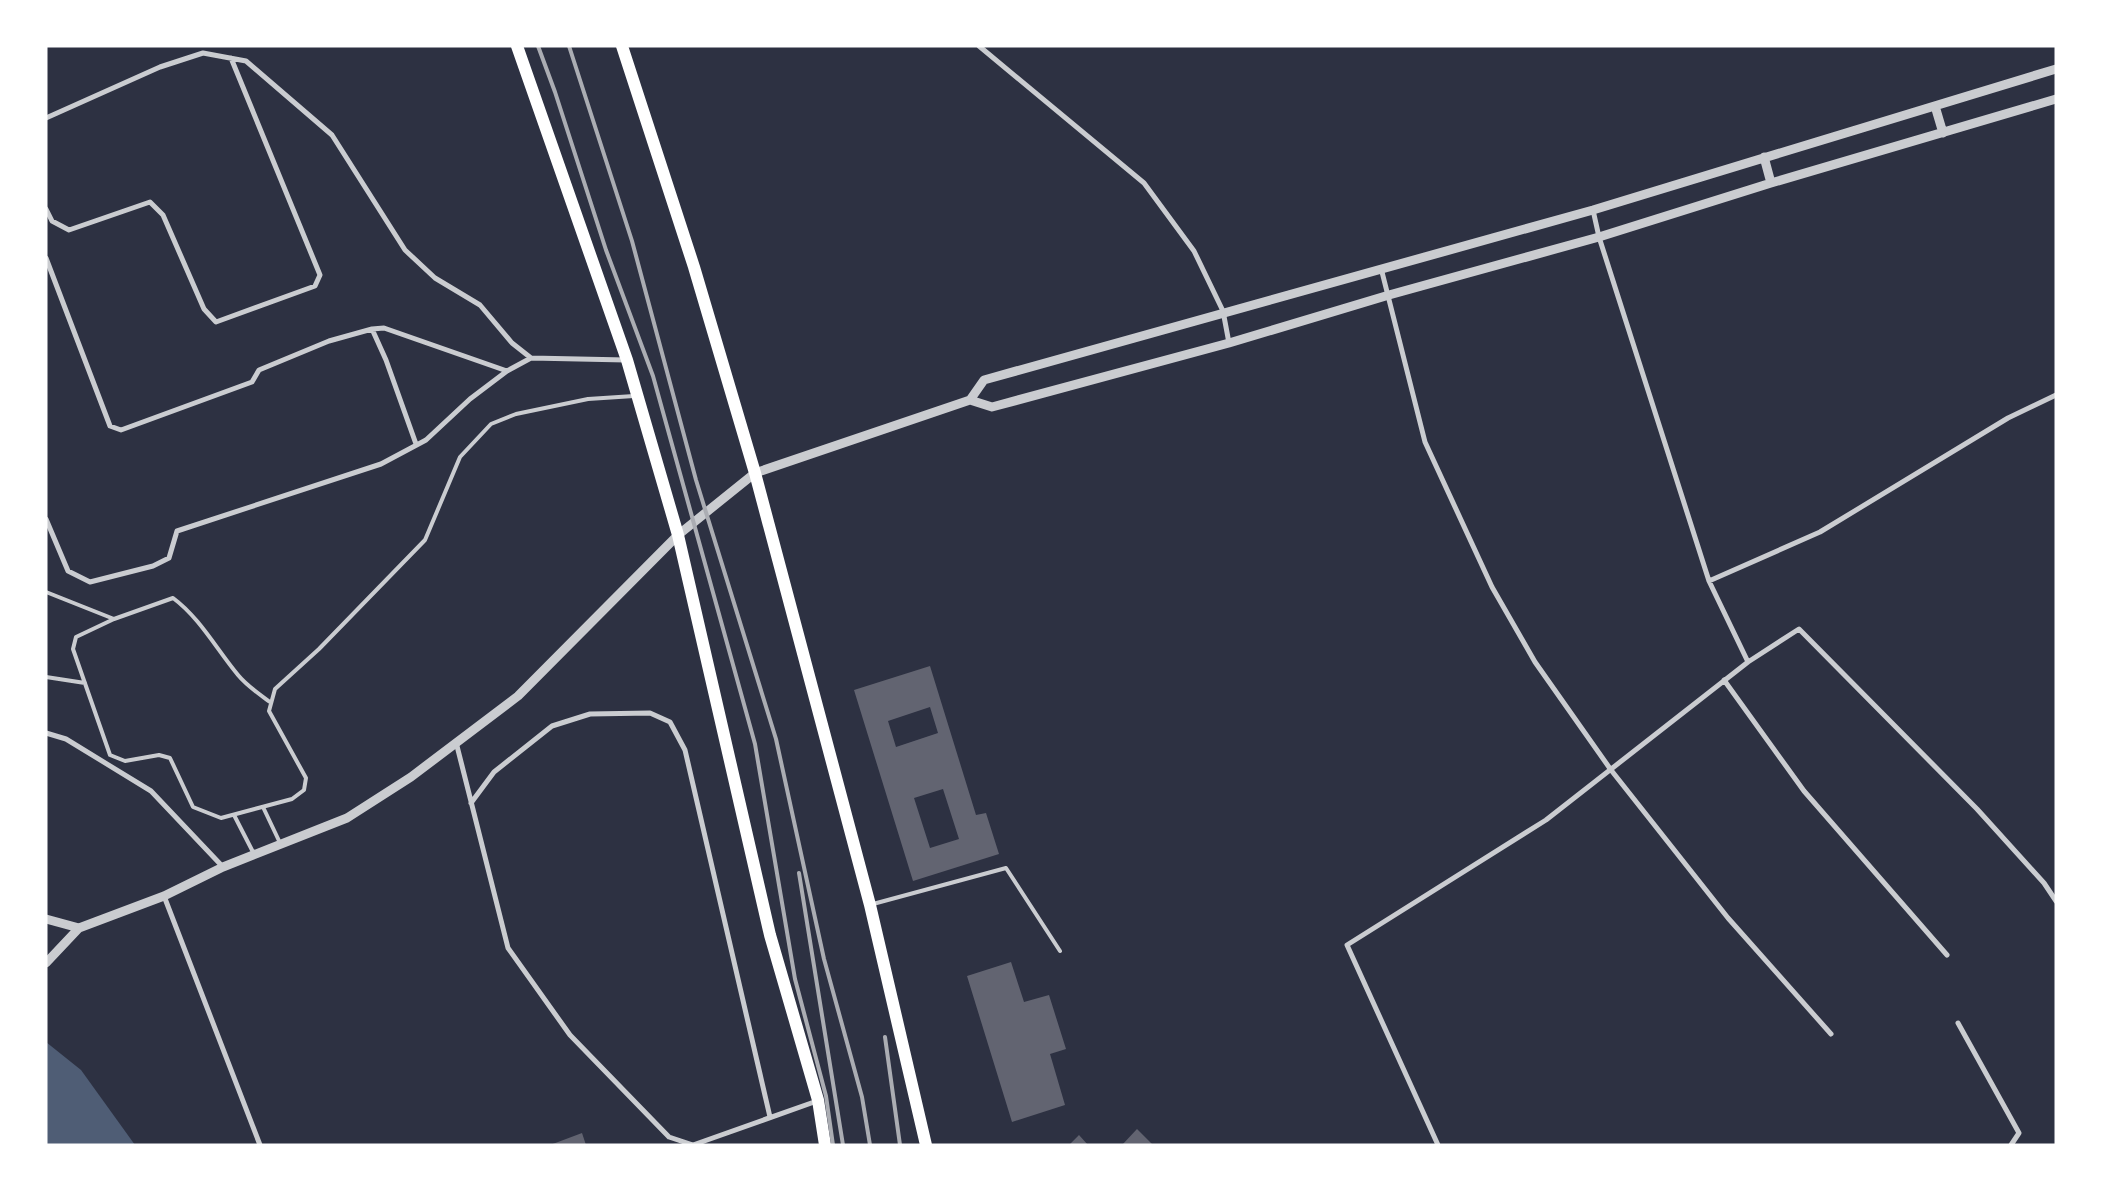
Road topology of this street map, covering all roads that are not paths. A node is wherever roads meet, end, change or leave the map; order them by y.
1 (518, 46) edge
2 (622, 46) edge
3 (979, 46) edge
4 (231, 58) junction
5 (2056, 69) edge
6 (2056, 99) edge
7 (1935, 106) junction
8 (46, 118) edge
9 (1943, 132) junction
10 (1764, 157) junction
11 (1771, 183) junction
12 (46, 209) edge
13 (1592, 210) junction
14 (1599, 237) junction
15 (46, 258) edge
16 (1381, 268) junction
17 (1389, 295) junction
18 (1223, 311) junction
19 (372, 329) junction
20 (1229, 343) junction
21 (531, 358) junction
22 (627, 360) junction
23 (507, 371) junction
24 (2056, 395) edge
25 (637, 396) junction
26 (970, 400) junction
27 (416, 444) junction
28 (755, 473) junction
29 (46, 519) edge
30 (678, 535) junction
31 (1709, 581) junction
32 (46, 592) edge
33 (114, 619) junction
34 (1748, 662) junction
35 (46, 678) edge
36 (1724, 680) junction
37 (85, 683) junction
38 (270, 702) junction
39 (46, 733) edge
40 (456, 742) junction
41 (1611, 770) junction
42 (471, 803) junction
43 (263, 807) junction
44 (234, 815) junction
45 (281, 845) junction
46 (255, 856) junction
47 (223, 867) junction
48 (164, 896) junction
49 (2056, 901) edge
50 (870, 905) junction
51 (46, 919) edge
52 (79, 928) junction
53 (1060, 951) dead end
54 (1947, 955) dead end
55 (46, 963) edge
56 (1958, 1023) dead end
57 (1831, 1034) dead end
58 (818, 1100) junction
59 (770, 1117) junction
60 (260, 1145) edge
61 (825, 1145) edge
62 (926, 1145) edge
63 (1438, 1145) edge
64 (2011, 1145) edge

1 - 22 main road
2 - 28 main road
3 - 18 street
4 - 8 street
4 - 12 street
4 - 21 street
5 - 7 street
6 - 9 street
7 - 9 street
7 - 10 street
9 - 11 street
10 - 11 street
10 - 13 street
11 - 14 street
13 - 14 street
13 - 16 street
14 - 17 street
14 - 31 street
15 - 19 street
16 - 17 street
16 - 18 street
17 - 20 street
17 - 41 street
18 - 20 street
18 - 26 street
19 - 23 street
19 - 27 street
20 - 26 street
21 - 22 street
21 - 23 street
22 - 25 main road
23 - 27 street
24 - 31 street
25 - 30 main road
25 - 38 lane
26 - 28 street
27 - 29 street
28 - 30 street
28 - 50 main road
30 - 40 street
30 - 58 main road
31 - 34 street
32 - 33 lane
33 - 37 lane
33 - 38 lane
34 - 36 street
34 - 49 street
35 - 37 lane
36 - 41 street
36 - 54 street
37 - 44 lane
38 - 43 lane
39 - 47 street
40 - 42 street
40 - 45 street
41 - 57 street
41 - 63 street
42 - 59 street
42 - 59 street
43 - 44 lane
43 - 45 lane
44 - 46 lane
45 - 46 street
46 - 47 street
47 - 48 street
48 - 52 street
48 - 60 street
50 - 53 lane
50 - 62 main road
51 - 52 street
52 - 55 street
56 - 64 street
58 - 59 street
58 - 61 main road

